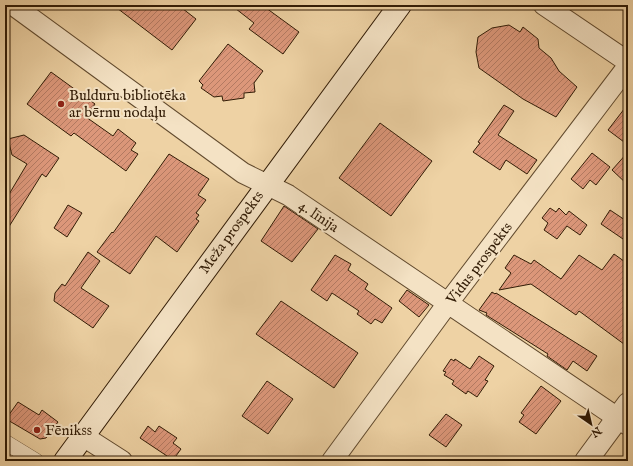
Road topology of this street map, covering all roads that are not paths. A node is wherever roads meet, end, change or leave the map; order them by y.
1 (13, 5) edge
2 (400, 5) edge
3 (544, 5) edge
4 (628, 62) edge
5 (628, 66) edge
6 (267, 183) junction
7 (448, 303) junction
8 (625, 416) edge
9 (83, 436) junction
10 (5, 442) edge
11 (36, 461) edge
12 (65, 461) edge
13 (122, 461) edge
14 (332, 461) edge
15 (586, 461) edge

1 - 6 street, 4. līnija
2 - 6 main road, Meža prospekts
3 - 4 street
5 - 7 street, Vidus prospekts
6 - 7 street, 4. līnija
6 - 9 main road, Meža prospekts
7 - 8 street, 4. līnija
7 - 14 street, Vidus prospekts
8 - 15 main road
9 - 12 main road, Meža prospekts
9 - 13 street
10 - 11 street

